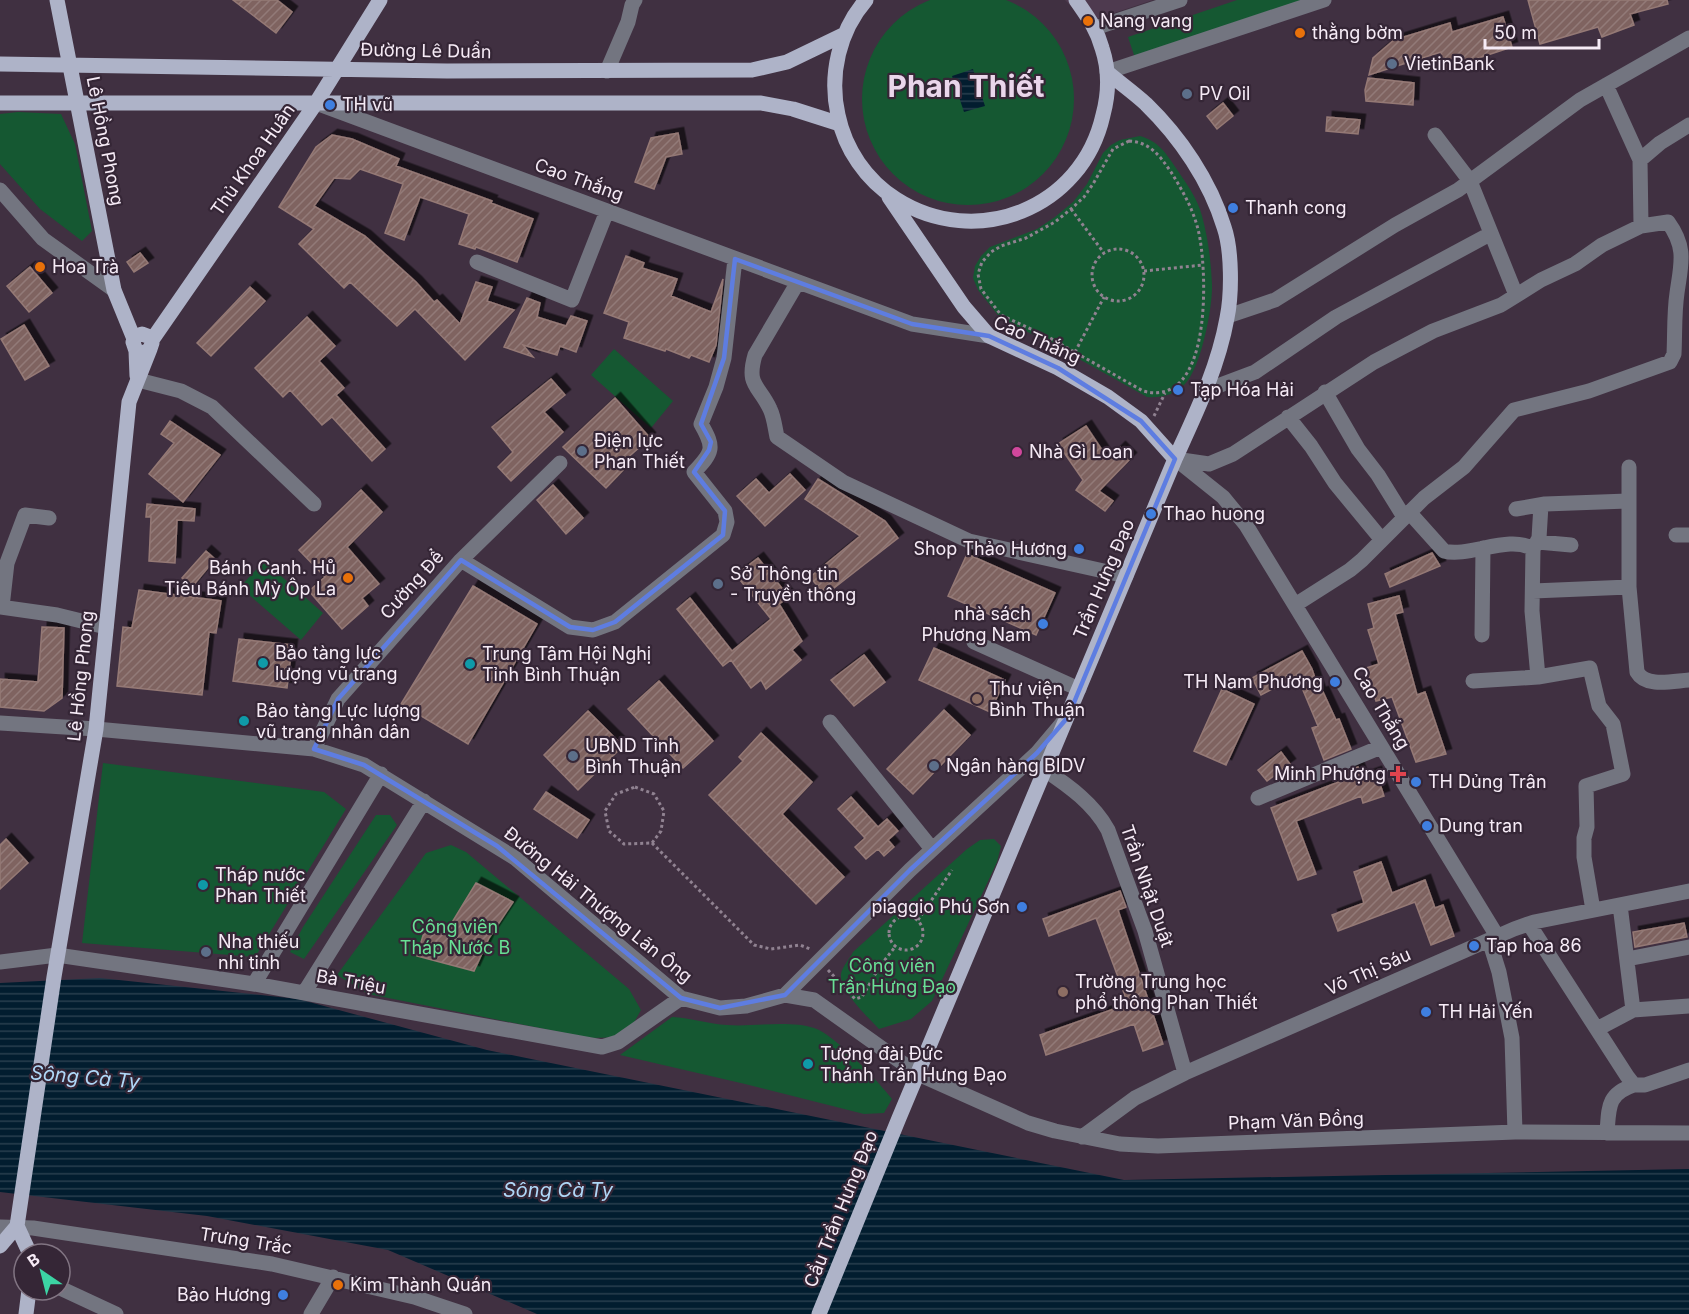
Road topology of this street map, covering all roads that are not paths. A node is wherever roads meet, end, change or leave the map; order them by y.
1 (57, 0) edge
2 (380, 0) edge
3 (636, 0) edge
4 (866, 0) edge
5 (1076, 0) edge
6 (1324, 0) edge
7 (1172, 1) edge
8 (1095, 28) junction
9 (845, 34) junction
10 (1689, 38) edge
11 (0, 64) edge
12 (70, 65) junction
13 (337, 69) junction
14 (607, 71) junction
15 (1107, 72) junction
16 (1606, 85) junction
17 (0, 103) edge
18 (77, 103) junction
19 (316, 104) junction
20 (840, 124) junction
21 (1689, 125) edge
22 (1435, 135) dead end
23 (1640, 160) junction
24 (1470, 181) junction
25 (0, 190) edge
26 (885, 192) junction
27 (607, 211) junction
28 (1641, 226) junction
29 (1490, 234) junction
30 (735, 259) junction
31 (477, 262) dead end
32 (798, 282) junction
33 (114, 290) junction
34 (1516, 295) junction
35 (1683, 295) edge
36 (1228, 316) junction
37 (989, 336) junction
38 (143, 345) junction
39 (138, 380) junction
40 (1207, 390) junction
41 (1325, 392) junction
42 (1288, 417) junction
43 (1175, 459) junction
44 (560, 463) dead end
45 (1629, 466) dead end
46 (1628, 501) junction
47 (314, 504) dead end
48 (1541, 505) junction
49 (1516, 509) dead end
50 (1407, 515) junction
51 (50, 518) dead end
52 (1382, 540) junction
53 (1570, 545) dead end
54 (1536, 546) junction
55 (1483, 548) junction
56 (461, 560) junction
57 (1126, 576) junction
58 (1629, 587) junction
59 (1533, 591) junction
60 (1295, 605) junction
61 (1, 607) edge
62 (106, 627) junction
63 (1482, 635) dead end
64 (974, 642) dead end
65 (1538, 677) junction
66 (1689, 680) edge
67 (1473, 681) dead end
68 (1079, 689) junction
69 (1068, 717) junction
70 (830, 722) dead end
71 (0, 723) edge
72 (96, 729) junction
73 (1381, 747) junction
74 (314, 749) junction
75 (1046, 770) junction
76 (381, 774) junction
77 (1258, 798) dead end
78 (424, 801) junction
79 (932, 849) junction
80 (1689, 891) edge
81 (1620, 905) junction
82 (1593, 910) junction
83 (1529, 924) junction
84 (1493, 938) junction
85 (1689, 947) edge
86 (57, 955) junction
87 (1627, 959) junction
88 (0, 962) edge
89 (254, 984) junction
90 (303, 993) junction
91 (785, 996) junction
92 (681, 999) junction
93 (1689, 1006) edge
94 (1633, 1010) junction
95 (1597, 1029) junction
96 (1689, 1070) edge
97 (1185, 1073) junction
98 (918, 1074) junction
99 (1634, 1085) junction
100 (899, 1118) joint
101 (1515, 1132) junction
102 (1689, 1132) edge
103 (1607, 1133) junction
104 (1082, 1137) junction
105 (17, 1226) junction
106 (0, 1227) edge
107 (24, 1242) edge
108 (0, 1246) edge
109 (333, 1277) junction
110 (72, 1294) edge
111 (116, 1314) edge
112 (311, 1314) edge
113 (465, 1314) edge
114 (819, 1314) edge

1 - 12 main road, Lê Hồng Phong
2 - 13 main road, Thủ Khoa Huân
3 - 14 street
4 - 9 main road
5 - 8 main road
6 - 15 street
7 - 8 street
8 - 15 main road
9 - 14 main road, Đường Lê Duẩn
9 - 20 main road
10 - 16 street
11 - 12 main road, Đường Lê Duẩn
12 - 13 main road, Đường Lê Duẩn
12 - 18 main road, Lê Hồng Phong
13 - 14 main road, Đường Lê Duẩn
13 - 19 main road, Thủ Khoa Huân
15 - 26 main road
15 - 36 main road, Trần Hưng Đạo
16 - 23 street
16 - 24 street
17 - 18 main road
18 - 19 main road
18 - 33 main road, Lê Hồng Phong
19 - 20 main road
19 - 27 street, Cao Thắng
19 - 38 main road, Thủ Khoa Huân
20 - 26 main road
21 - 23 street
22 - 24 street
23 - 28 street
24 - 29 street
24 - 36 street
25 - 33 street
26 - 37 main road
27 - 30 street, Cao Thắng
27 - 31 street
28 - 34 street
28 - 35 street
29 - 34 street
29 - 40 street
30 - 32 street, Cao Thắng
30 - 56 street
32 - 37 street, Cao Thắng
32 - 57 street
33 - 38 main road, Lê Hồng Phong
34 - 41 street
35 - 50 street
36 - 40 main road, Trần Hưng Đạo
37 - 43 main road, Cao Thắng
38 - 39 main road, Lê Hồng Phong
39 - 47 street
39 - 62 main road, Lê Hồng Phong
40 - 43 main road, Trần Hưng Đạo
41 - 42 street
41 - 50 street
42 - 43 street
42 - 52 street
43 - 57 main road, Trần Hưng Đạo
43 - 60 street, Cao Thắng
44 - 56 street, Cường Để
45 - 46 street
46 - 48 street
46 - 58 street
48 - 49 street
48 - 54 street
50 - 52 street
50 - 55 street
51 - 61 street
52 - 60 street
53 - 54 street
54 - 55 street
54 - 59 street
55 - 63 street
56 - 74 street, Cường Để
57 - 68 main road, Trần Hưng Đạo
58 - 59 street
58 - 66 street
59 - 65 street
60 - 73 street, Cao Thắng
61 - 62 street
62 - 72 main road, Lê Hồng Phong
64 - 68 street
65 - 67 street
65 - 82 street
68 - 69 main road, Trần Hưng Đạo
69 - 75 main road, Trần Hưng Đạo
69 - 79 street
70 - 79 street
71 - 72 street, Đường Hải Thượng Lãn Ông
72 - 74 street, Đường Hải Thượng Lãn Ông
72 - 86 main road, Lê Hồng Phong
73 - 77 street
73 - 84 street, Cao Thắng
74 - 76 street, Đường Hải Thượng Lãn Ông
75 - 97 street, Trần Nhật Duật
75 - 98 main road, Trần Hưng Đạo
76 - 78 street, Đường Hải Thượng Lãn Ông
76 - 89 street
78 - 90 street
78 - 92 street, Đường Hải Thượng Lãn Ông
79 - 91 street
80 - 81 street, Võ Thị Sáu
81 - 82 street, Võ Thị Sáu
81 - 87 street
82 - 83 street, Võ Thị Sáu
83 - 84 street, Võ Thị Sáu
83 - 95 street
84 - 97 street, Võ Thị Sáu
84 - 101 street, Cao Thắng
85 - 87 street
86 - 88 street, Bà Triệu
86 - 89 street, Bà Triệu
86 - 105 main road, Lê Hồng Phong
87 - 94 street
89 - 90 street, Bà Triệu
90 - 92 street, Bà Triệu
91 - 92 street, Đường Hải Thượng Lãn Ông
91 - 98 street, Đường Hải Thượng Lãn Ông
93 - 94 street
94 - 95 street
95 - 99 street
96 - 99 street
97 - 104 street, Võ Thị Sáu
98 - 100 main road, Trần Hưng Đạo
98 - 104 street, Phạm Văn Đồng
99 - 103 street
100 - 114 main road, Cầu Trần Hưng Đạo
101 - 103 street, Phạm Văn Đồng
101 - 104 street, Phạm Văn Đồng
102 - 103 street, Phạm Văn Đồng
105 - 106 street, Trưng Trắc
105 - 107 main road
105 - 108 main road
105 - 109 street, Trưng Trắc
109 - 112 street
109 - 113 street, Trưng Trắc
110 - 111 street

